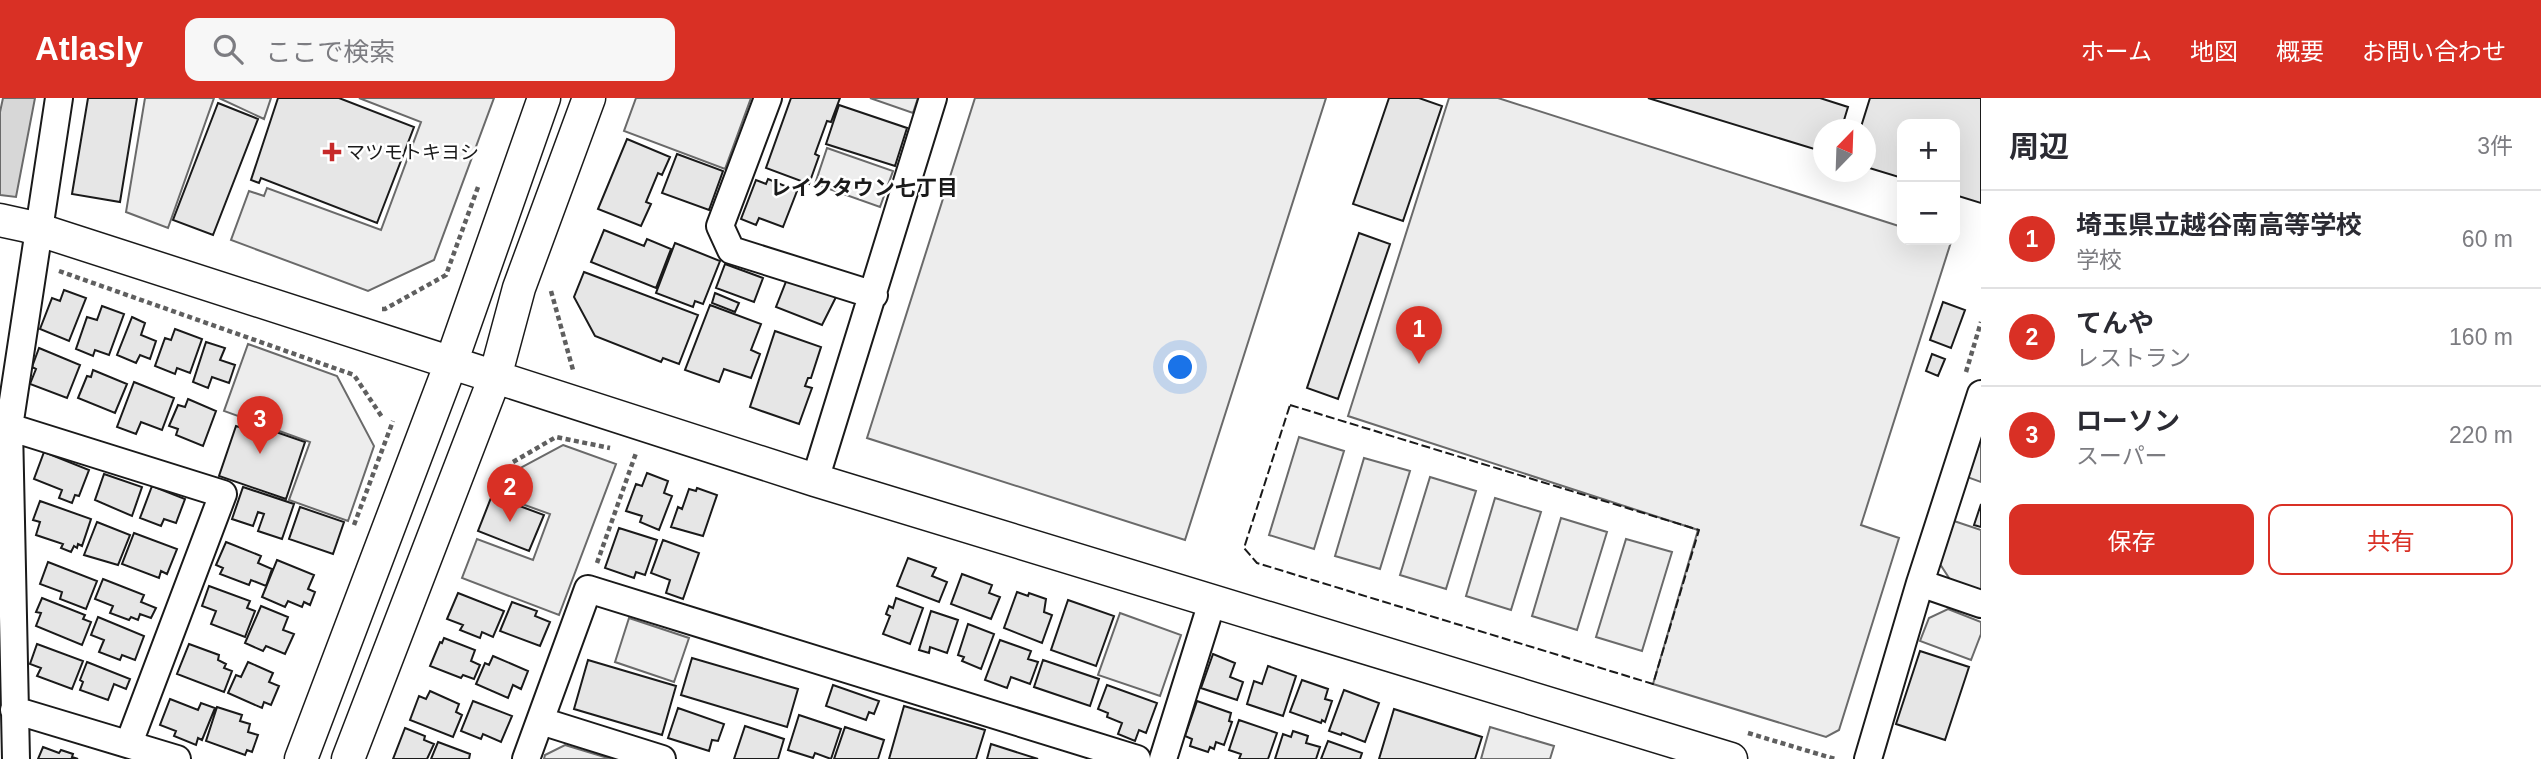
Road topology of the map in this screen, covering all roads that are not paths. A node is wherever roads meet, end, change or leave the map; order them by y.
1 (59, 98) edge
2 (544, 98) edge
3 (589, 98) edge
4 (768, 98) edge
5 (933, 98) edge
6 (4, 220) edge
7 (39, 231) junction
8 (874, 295) junction
9 (450, 363) junction
10 (495, 377) junction
11 (1979, 405) edge
12 (9, 427) junction
13 (815, 480) junction
14 (1920, 583) junction
15 (1212, 601) junction
16 (1981, 604) edge
17 (14, 710) junction
18 (541, 720) junction
19 (129, 743) junction
20 (16, 759) edge
21 (177, 759) edge
22 (302, 759) edge
23 (348, 759) edge
24 (526, 759) edge
25 (662, 759) edge
26 (1137, 759) edge
27 (1163, 759) edge
28 (1731, 759) edge
29 (1868, 759) edge

1 - 7 street
2 - 9 street
3 - 10 street
4 - 8 street
5 - 8 street
6 - 7 street
7 - 9 street
7 - 12 street
8 - 13 street
9 - 10 street
9 - 22 street
10 - 13 street
10 - 23 street
11 - 14 street
12 - 17 street
12 - 19 street
13 - 15 street
14 - 16 street
14 - 29 street
15 - 27 street
15 - 28 street
17 - 19 street
17 - 20 street
18 - 24 street
18 - 25 street
18 - 26 street
19 - 21 street

